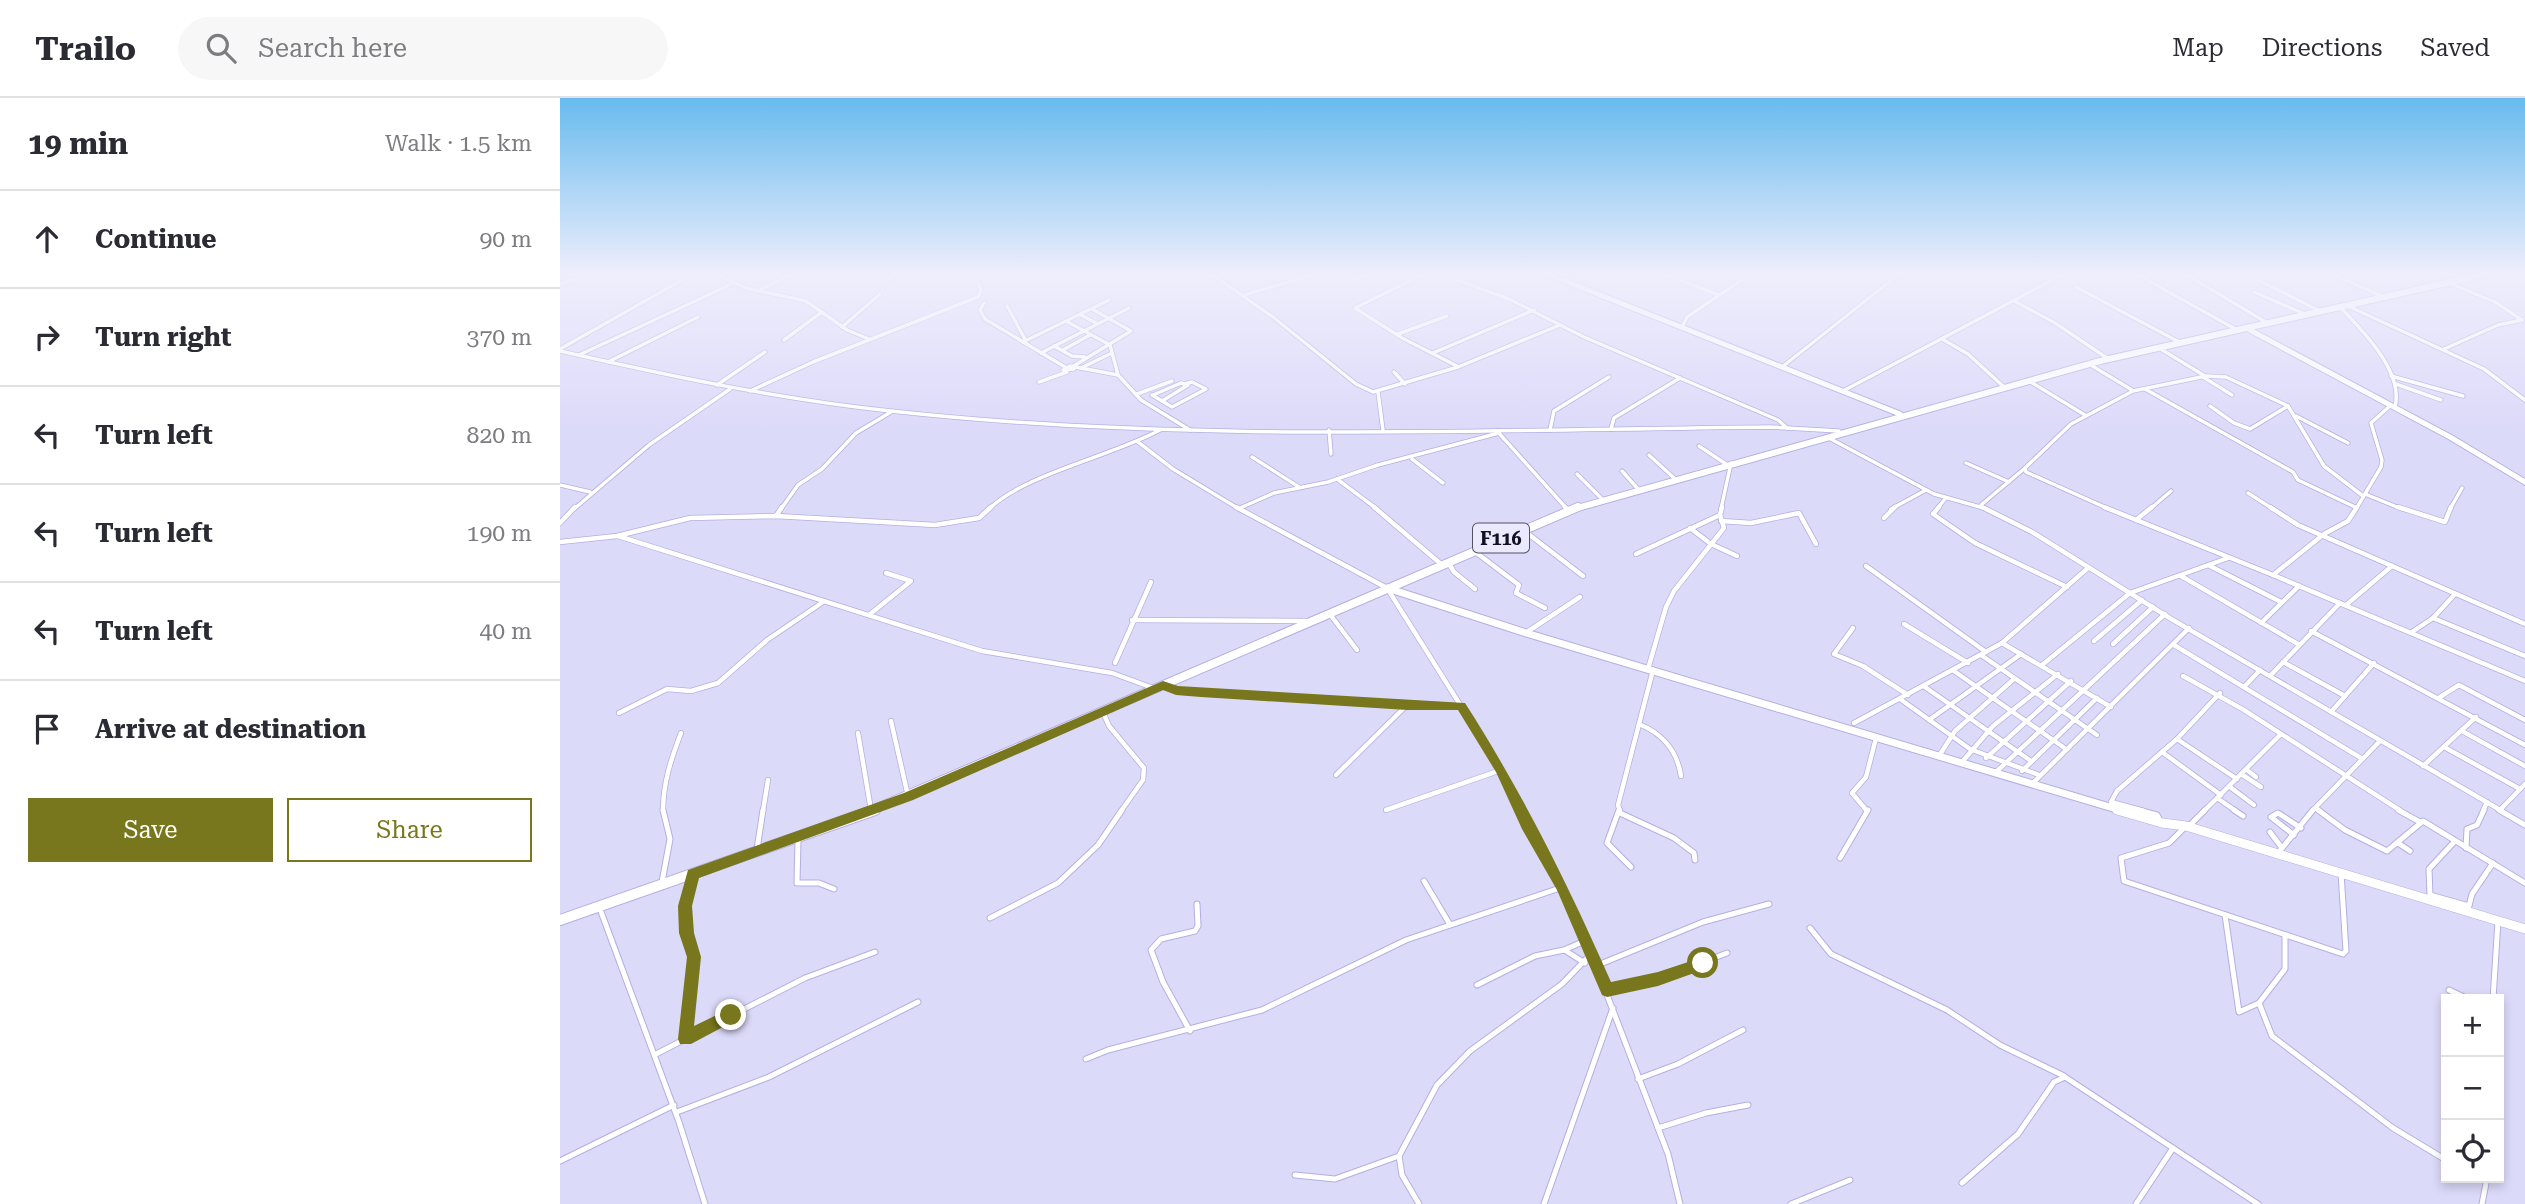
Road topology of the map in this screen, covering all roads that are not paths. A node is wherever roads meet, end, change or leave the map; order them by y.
1 (602, 327) edge
2 (636, 327) edge
3 (679, 327) edge
4 (803, 327) edge
5 (842, 327) edge
6 (904, 327) edge
7 (998, 327) edge
8 (1016, 327) edge
9 (1055, 327) edge
10 (1076, 327) edge
11 (1090, 327) edge
12 (1127, 327) edge
13 (1283, 327) edge
14 (1386, 327) edge
15 (1418, 327) edge
16 (1495, 327) edge
17 (1558, 327) edge
18 (1561, 327) edge
19 (1682, 327) edge
20 (1833, 327) edge
21 (1964, 327) edge
22 (2060, 327) edge
23 (2151, 327) edge
24 (2237, 327) edge
25 (2259, 327) edge
26 (2358, 327) edge
27 (2391, 327) edge
28 (2494, 327) edge
29 (2244, 330) junction
30 (1083, 331) junction
31 (1398, 334) junction
32 (1090, 335) junction
33 (1941, 338) junction
34 (785, 340) dead end
35 (864, 340) junction
36 (1024, 342) junction
37 (1076, 343) junction
38 (2182, 343) junction
39 (1110, 345) junction
40 (1054, 346) junction
41 (2159, 348) junction
42 (2443, 349) junction
43 (560, 351) edge
44 (1063, 351) junction
45 (765, 352) dead end
46 (1040, 353) junction
47 (1112, 353) junction
48 (1432, 353) junction
49 (1078, 354) junction
50 (578, 355) junction
51 (1086, 358) junction
52 (2108, 359) junction
53 (607, 362) junction
54 (2089, 364) junction
55 (1458, 367) junction
56 (1783, 367) junction
57 (1073, 368) junction
58 (1082, 368) junction
59 (1065, 370) junction
60 (1394, 372) dead end
61 (1118, 375) junction
62 (2390, 376) junction
63 (1609, 377) dead end
64 (1681, 377) junction
65 (2204, 377) junction
66 (1172, 381) dead end
67 (2028, 381) junction
68 (1040, 383) dead end
69 (1185, 384) junction
70 (1405, 384) junction
71 (2395, 384) junction
72 (716, 385) junction
73 (2004, 387) junction
74 (731, 388) junction
75 (2145, 388) junction
76 (1150, 390) junction
77 (1843, 391) junction
78 (2133, 391) junction
79 (749, 392) junction
80 (1378, 392) junction
81 (1158, 393) junction
82 (1137, 394) junction
83 (2232, 395) dead end
84 (2463, 396) dead end
85 (1170, 397) junction
86 (2441, 400) dead end
87 (2525, 400) edge
88 (1162, 401) junction
89 (1181, 402) junction
90 (2210, 406) dead end
91 (2288, 406) junction
92 (2393, 406) junction
93 (891, 411) junction
94 (1900, 414) junction
95 (2085, 415) junction
96 (2295, 415) junction
97 (1787, 428) junction
98 (1161, 429) junction
99 (1190, 429) junction
100 (1611, 429) junction
101 (1329, 430) junction
102 (1383, 430) junction
103 (1550, 430) junction
104 (1497, 432) junction
105 (1839, 432) junction
106 (1826, 436) junction
107 (1138, 442) junction
108 (2348, 443) dead end
109 (1699, 446) dead end
110 (1331, 454) dead end
111 (1648, 456) dead end
112 (1252, 457) dead end
113 (1411, 458) junction
114 (1728, 463) junction
115 (1966, 463) dead end
116 (2025, 468) junction
117 (1622, 471) dead end
118 (1577, 474) dead end
119 (1674, 478) junction
120 (1337, 479) junction
121 (2009, 482) junction
122 (2525, 482) edge
123 (1443, 483) dead end
124 (560, 485) edge
125 (1300, 488) junction
126 (2462, 488) dead end
127 (1638, 489) junction
128 (1926, 490) junction
129 (2171, 491) dead end
130 (591, 492) junction
131 (2248, 493) dead end
132 (2364, 495) junction
133 (1602, 499) junction
134 (1945, 499) junction
135 (1980, 506) junction
136 (2355, 507) junction
137 (1240, 508) junction
138 (1569, 511) junction
139 (776, 516) junction
140 (1720, 518) junction
141 (1884, 518) dead end
142 (2136, 520) junction
143 (560, 523) edge
144 (1690, 528) junction
145 (1522, 529) junction
146 (2324, 534) junction
147 (617, 536) junction
148 (560, 542) edge
149 (1712, 544) junction
150 (1816, 544) dead end
151 (1473, 550) junction
152 (1636, 554) dead end
153 (1737, 556) dead end
154 (2228, 558) junction
155 (1445, 563) junction
156 (2209, 565) junction
157 (1866, 566) dead end
158 (2392, 566) junction
159 (2088, 568) junction
160 (886, 573) dead end
161 (2273, 575) junction
162 (1583, 576) dead end
163 (2180, 576) junction
164 (1151, 582) dead end
165 (2300, 586) junction
166 (2067, 587) junction
167 (1387, 588) junction
168 (1475, 589) dead end
169 (2130, 593) junction
170 (2455, 594) junction
171 (1580, 597) dead end
172 (2142, 600) junction
173 (823, 601) junction
174 (2281, 601) junction
175 (2343, 604) junction
176 (2153, 607) junction
177 (1545, 608) dead end
178 (1329, 612) junction
179 (2165, 614) junction
180 (869, 615) junction
181 (2433, 618) junction
182 (1132, 620) junction
183 (1308, 621) junction
184 (2261, 623) junction
185 (1904, 624) dead end
186 (2525, 624) edge
187 (1853, 628) dead end
188 (2189, 628) junction
189 (2311, 631) junction
190 (1526, 633) junction
191 (2411, 633) junction
192 (2094, 641) dead end
193 (2002, 643) junction
194 (2113, 644) dead end
195 (2298, 644) junction
196 (2174, 645) junction
197 (1357, 650) dead end
198 (1983, 654) junction
199 (2021, 654) junction
200 (2525, 656) edge
201 (2283, 662) junction
202 (1115, 663) dead end
203 (1968, 663) junction
204 (2374, 663) junction
205 (2042, 665) junction
206 (1999, 668) junction
207 (1651, 670) junction
208 (2260, 670) junction
209 (1954, 671) junction
210 (2058, 674) junction
211 (2183, 676) dead end
212 (2270, 676) junction
213 (2014, 679) junction
214 (2071, 681) junction
215 (2525, 681) edge
216 (2245, 686) junction
217 (1159, 687) junction
218 (1925, 687) junction
219 (1974, 687) junction
220 (2085, 690) junction
221 (2035, 692) junction
222 (2220, 693) junction
223 (1908, 695) junction
224 (2345, 696) junction
225 (2440, 697) junction
226 (1900, 698) junction
227 (1992, 698) junction
228 (2097, 698) junction
229 (2048, 702) junction
230 (1949, 704) junction
231 (1407, 706) junction
232 (1461, 706) junction
233 (2111, 707) junction
234 (2061, 710) junction
235 (2011, 711) junction
236 (1103, 712) junction
237 (2331, 712) junction
238 (619, 713) dead end
239 (2476, 717) junction
240 (1970, 718) junction
241 (1929, 720) junction
242 (2074, 720) junction
243 (2525, 720) edge
244 (891, 721) dead end
245 (2025, 721) junction
246 (1854, 723) dead end
247 (1639, 724) junction
248 (2088, 729) junction
249 (2039, 731) junction
250 (2462, 731) junction
251 (1991, 732) junction
252 (681, 733) dead end
253 (858, 733) dead end
254 (2098, 735) dead end
255 (2280, 735) junction
256 (1951, 736) junction
257 (1876, 737) junction
258 (2177, 739) junction
259 (2052, 740) junction
260 (2380, 741) junction
261 (2003, 742) junction
262 (2525, 745) edge
263 (2444, 747) junction
264 (1970, 749) junction
265 (2066, 749) junction
266 (2017, 751) junction
267 (2162, 752) junction
268 (1939, 756) junction
269 (1986, 758) junction
270 (2361, 758) junction
271 (2031, 761) junction
272 (1962, 763) junction
273 (2003, 764) junction
274 (2423, 766) junction
275 (2525, 766) edge
276 (1501, 770) junction
277 (2022, 771) junction
278 (1996, 772) junction
279 (2242, 774) junction
280 (1336, 775) dead end
281 (2039, 775) junction
282 (2343, 775) junction
283 (1681, 776) dead end
284 (2256, 777) dead end
285 (768, 780) dead end
286 (2033, 783) junction
287 (2523, 786) edge
288 (2230, 787) junction
289 (2261, 787) dead end
290 (2219, 796) junction
291 (908, 797) junction
292 (2487, 802) junction
293 (2255, 805) dead end
294 (2316, 808) junction
295 (1387, 810) dead end
296 (2500, 810) junction
297 (871, 811) junction
298 (1620, 813) junction
299 (2243, 816) dead end
300 (2420, 822) junction
301 (2162, 823) junction
302 (2525, 825) edge
303 (2187, 826) junction
304 (2301, 828) junction
305 (2270, 832) dead end
306 (2294, 835) junction
307 (798, 839) junction
308 (2455, 841) junction
309 (2398, 843) junction
310 (2466, 848) junction
311 (2280, 851) junction
312 (2410, 852) dead end
313 (756, 853) junction
314 (1840, 858) dead end
315 (1695, 860) dead end
316 (2493, 863) junction
317 (1631, 867) dead end
318 (2341, 872) junction
319 (693, 875) junction
320 (1424, 881) dead end
321 (2525, 884) edge
322 (662, 886) junction
323 (1563, 887) junction
324 (834, 889) dead end
325 (1197, 904) dead end
326 (1769, 904) dead end
327 (599, 907) junction
328 (2225, 915) junction
329 (990, 918) dead end
330 (560, 920) edge
331 (2498, 920) junction
332 (1448, 923) junction
333 (1810, 928) dead end
334 (2525, 929) edge
335 (2285, 935) junction
336 (1587, 940) junction
337 (1564, 950) junction
338 (875, 953) dead end
339 (1592, 953) junction
340 (1727, 953) dead end
341 (1585, 963) junction
342 (1598, 965) junction
343 (1477, 985) dead end
344 (1607, 990) junction
345 (2449, 990) dead end
346 (2457, 994) edge
347 (2493, 994) edge
348 (918, 1002) dead end
349 (2259, 1003) junction
350 (1613, 1007) junction
351 (1743, 1030) dead end
352 (1190, 1031) junction
353 (685, 1039) junction
354 (656, 1054) junction
355 (1086, 1059) dead end
356 (2065, 1077) junction
357 (1639, 1079) junction
358 (1748, 1105) dead end
359 (675, 1109) junction
360 (1658, 1128) junction
361 (2173, 1148) junction
362 (1399, 1156) junction
363 (2441, 1157) edge
364 (560, 1161) edge
365 (1295, 1175) dead end
366 (1850, 1180) dead end
367 (1962, 1183) dead end
368 (2486, 1183) edge
369 (705, 1204) edge
370 (1419, 1204) edge
371 (1544, 1204) edge
372 (1680, 1204) edge
373 (1791, 1204) edge
374 (2136, 1204) edge
375 (2258, 1204) edge
376 (2482, 1204) edge

1 - 43 street
2 - 50 street
3 - 53 street
4 - 34 street
5 - 35 street
6 - 35 street
7 - 36 street
8 - 36 street
9 - 36 street
10 - 30 street
11 - 30 street
12 - 39 street
13 - 80 street
14 - 31 street
15 - 31 street
16 - 48 street
17 - 55 street
18 - 64 street
19 - 56 street
20 - 56 street
21 - 33 street
22 - 52 street
23 - 38 street
24 - 29 street
25 - 29 main road, F116
26 - 62 street
27 - 42 street
28 - 42 street
29 - 38 main road, F116
29 - 92 street
30 - 32 street
30 - 40 street
31 - 48 street
32 - 37 street
32 - 39 street
33 - 73 street
33 - 77 street
35 - 79 street
36 - 46 street
37 - 44 street
37 - 49 street
38 - 41 main road, F116
39 - 47 street
39 - 51 street
40 - 44 street
40 - 46 street
41 - 52 main road, F116
41 - 65 street
42 - 87 street
43 - 50 street
44 - 49 street
45 - 72 street
46 - 59 street
47 - 58 street
47 - 61 street
48 - 55 street
49 - 51 street
50 - 53 street
51 - 57 street
52 - 54 main road, F116
53 - 72 street
54 - 67 main road, F116
54 - 78 street
55 - 70 street
56 - 77 street
57 - 58 street
57 - 59 street
58 - 61 street
59 - 68 street
60 - 70 street
61 - 82 street
62 - 71 street
62 - 84 street
63 - 103 street
64 - 97 street
64 - 100 street
65 - 75 street
65 - 83 street
65 - 91 street
66 - 76 street
67 - 73 main road, F116
67 - 95 street
69 - 81 street
69 - 85 street
69 - 89 street
70 - 80 street
71 - 86 street
71 - 92 street
72 - 74 street
73 - 94 main road, F116
74 - 79 street
74 - 130 street
75 - 78 street
75 - 136 street
76 - 81 street
76 - 82 street
77 - 94 street
78 - 95 street
79 - 93 street
80 - 102 street
81 - 85 street
81 - 88 street
82 - 99 street
85 - 88 street
85 - 89 street
88 - 89 street
90 - 91 street
91 - 96 street
92 - 122 street
92 - 132 street
93 - 98 street
93 - 139 street
94 - 105 main road, F116
95 - 116 street
96 - 108 street
96 - 132 street
97 - 100 street
97 - 105 street
98 - 99 street
98 - 107 street
99 - 101 street
100 - 103 street
101 - 102 street
101 - 110 street
102 - 104 street
103 - 104 street
104 - 113 street
104 - 138 street
105 - 106 main road, F116
106 - 114 main road, F116
106 - 128 street
107 - 137 street
107 - 139 street
109 - 114 street
111 - 119 street
112 - 125 street
113 - 120 street
113 - 123 street
114 - 119 main road, F116
114 - 140 street
115 - 121 street
116 - 121 street
116 - 142 street
117 - 127 street
118 - 133 street
119 - 127 main road, F116
120 - 125 street
120 - 155 street
121 - 135 street
124 - 130 street
125 - 137 street
126 - 132 street
127 - 133 main road, F116
128 - 134 street
128 - 141 street
129 - 142 street
130 - 143 street
131 - 146 street
132 - 136 street
133 - 138 main road, F116
134 - 135 street
134 - 166 street
135 - 159 street
136 - 146 street
137 - 167 street
138 - 145 main road, F116
139 - 147 street
140 - 144 street
140 - 149 street
140 - 150 street
142 - 154 street
144 - 149 street
144 - 152 street
145 - 151 main road, F116
145 - 162 street
146 - 158 street
146 - 161 street
147 - 148 street
147 - 173 street
149 - 153 street
149 - 207 street
151 - 155 main road, F116
151 - 177 street
154 - 156 street
154 - 161 street
155 - 167 main road, F116
155 - 168 street
156 - 163 street
156 - 174 street
157 - 198 street
158 - 170 street
158 - 175 street
159 - 166 street
159 - 169 street
160 - 180 street
161 - 165 street
163 - 169 street
163 - 184 street
164 - 182 street
165 - 174 street
165 - 175 street
166 - 193 street
167 - 178 main road, F116
167 - 190 street
167 - 232 street
169 - 172 street
169 - 205 street
170 - 181 street
170 - 186 street
171 - 190 street
172 - 176 street
172 - 192 street
173 - 180 street
173 - 238 street
174 - 184 street
175 - 189 street
175 - 191 street
176 - 179 street
176 - 194 street
178 - 183 main road, F116
178 - 197 street
179 - 188 street
179 - 220 street
180 - 217 street
181 - 191 street
181 - 200 street
182 - 183 street
182 - 202 street
183 - 217 main road, F116
184 - 195 street
185 - 203 street
187 - 223 street
188 - 196 street
188 - 208 street
189 - 195 street
189 - 204 street
190 - 207 street
191 - 215 street
193 - 198 street
193 - 199 street
195 - 201 street
196 - 216 street
196 - 233 street
198 - 203 street
198 - 206 street
199 - 205 street
199 - 206 street
201 - 212 street
201 - 224 street
203 - 209 street
204 - 224 street
204 - 225 street
205 - 210 street
206 - 213 street
206 - 219 street
207 - 247 street
207 - 257 street
208 - 212 street
208 - 216 street
209 - 218 street
209 - 219 street
210 - 214 street
210 - 221 street
211 - 222 street
212 - 237 street
213 - 221 street
213 - 227 street
214 - 220 street
214 - 229 street
216 - 270 street
217 - 231 street
217 - 236 main road, F116
218 - 223 street
218 - 230 street
219 - 227 street
219 - 230 street
220 - 228 street
220 - 234 street
221 - 229 street
221 - 235 street
222 - 255 street
222 - 258 street
223 - 226 street
224 - 237 street
225 - 239 street
225 - 243 street
226 - 241 street
226 - 246 street
227 - 235 street
227 - 240 street
228 - 233 street
228 - 242 street
229 - 234 street
229 - 245 street
230 - 240 street
230 - 241 street
231 - 232 street
231 - 280 street
232 - 276 street
233 - 248 street
234 - 242 street
234 - 249 street
235 - 245 street
235 - 251 street
236 - 291 main road, F116
236 - 329 street
237 - 260 street
239 - 250 street
239 - 262 street
240 - 251 street
240 - 256 street
241 - 256 street
242 - 248 street
242 - 259 street
244 - 291 street
245 - 249 street
245 - 261 street
247 - 283 street
247 - 298 street
248 - 254 street
248 - 265 street
249 - 259 street
249 - 266 street
250 - 263 street
250 - 275 street
251 - 261 street
251 - 264 street
252 - 322 street
253 - 297 street
255 - 279 street
255 - 282 street
256 - 264 street
256 - 268 street
257 - 268 street
257 - 314 street
258 - 267 street
258 - 279 street
259 - 265 street
259 - 271 street
260 - 270 street
260 - 274 street
261 - 266 street
261 - 269 street
263 - 274 street
263 - 287 street
264 - 269 street
264 - 272 street
265 - 281 street
266 - 271 street
266 - 273 street
267 - 290 street
267 - 301 street
268 - 272 street
269 - 273 street
270 - 282 street
271 - 277 street
272 - 278 street
273 - 277 street
273 - 278 street
274 - 292 street
276 - 295 street
276 - 323 street
277 - 281 street
278 - 286 street
279 - 284 street
279 - 288 street
279 - 289 street
281 - 286 street
282 - 294 street
282 - 300 street
285 - 313 street
286 - 301 street
287 - 296 street
288 - 290 street
288 - 293 street
290 - 299 street
290 - 303 street
291 - 297 main road, F116
292 - 296 street
292 - 310 street
294 - 304 street
294 - 309 street
296 - 302 street
297 - 307 main road, F116
298 - 315 street
298 - 317 street
300 - 308 street
300 - 309 street
301 - 303 street
303 - 311 street
303 - 328 street
304 - 306 street
304 - 306 street
305 - 311 street
306 - 311 street
307 - 313 main road, F116
307 - 324 street
308 - 310 street
308 - 316 street
309 - 312 street
310 - 316 street
311 - 318 street
313 - 319 main road, F116
316 - 321 street
318 - 331 street
318 - 335 street
319 - 322 main road, F116
319 - 353 street
320 - 332 street
322 - 327 main road, F116
323 - 332 street
323 - 336 street
325 - 352 street
326 - 342 street
327 - 330 main road, F116
327 - 354 street
328 - 335 street
328 - 349 street
331 - 334 street
331 - 347 street
332 - 352 street
333 - 356 street
335 - 349 street
336 - 337 street
336 - 339 street
337 - 341 street
337 - 343 street
338 - 353 street
339 - 341 street
339 - 342 street
340 - 344 street
341 - 362 street
342 - 344 street
344 - 350 street
345 - 346 street
348 - 359 street
349 - 363 street
350 - 357 street
350 - 371 street
351 - 357 street
352 - 355 street
353 - 354 street
354 - 359 street
356 - 361 street
356 - 367 street
357 - 360 street
358 - 360 street
359 - 364 street
359 - 369 street
360 - 372 street
361 - 374 street
361 - 375 street
362 - 365 street
362 - 370 street
366 - 373 street
368 - 376 street

